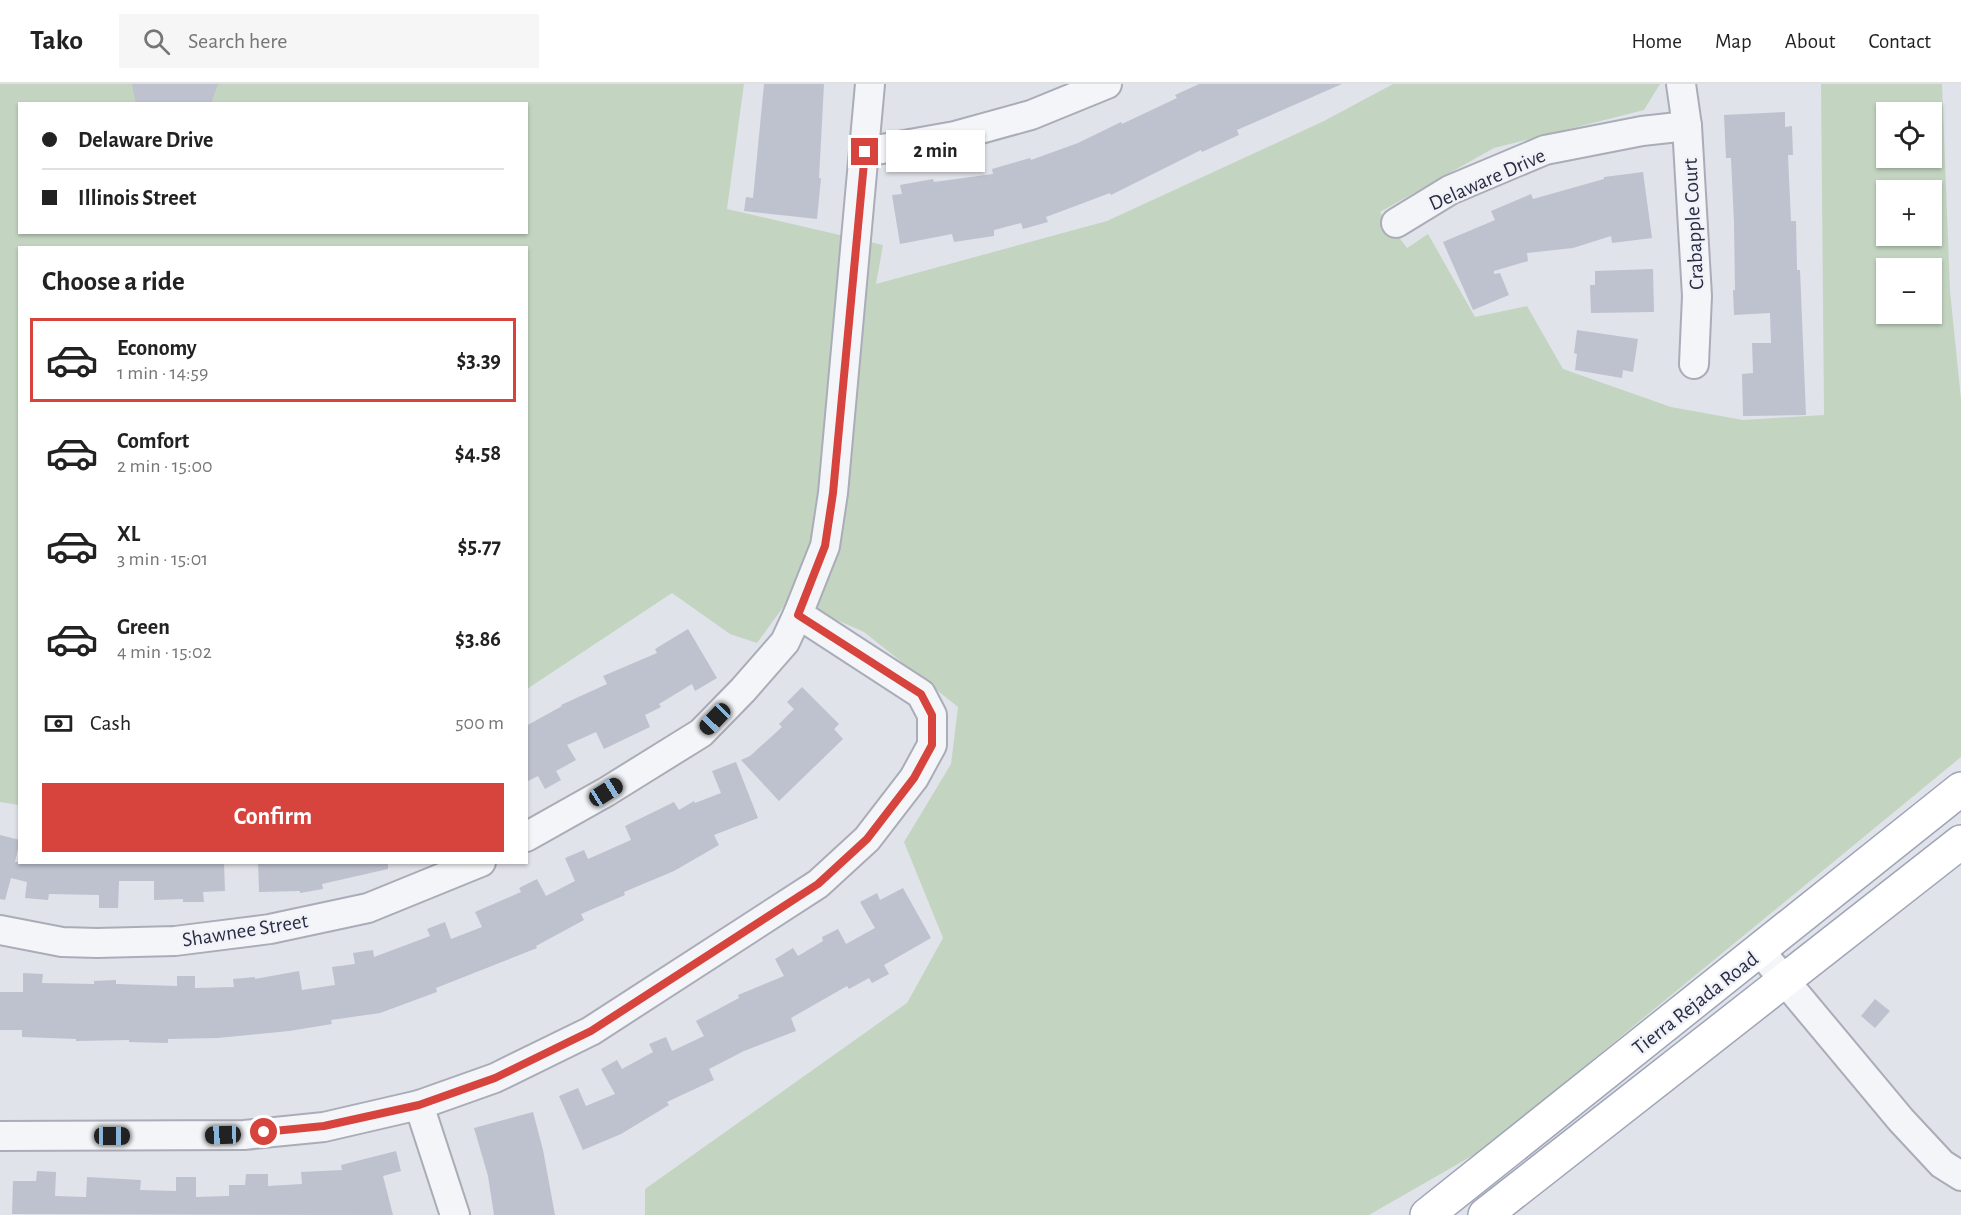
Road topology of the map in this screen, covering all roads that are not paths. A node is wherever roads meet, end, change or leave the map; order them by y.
1 (870, 84) edge
2 (1107, 84) edge
3 (1681, 84) edge
4 (1687, 126) junction
5 (865, 152) junction
6 (1396, 223) dead end
7 (1694, 364) dead end
8 (798, 615) junction
9 (1961, 789) edge
10 (528, 836) edge
11 (1961, 842) edge
12 (476, 864) edge
13 (0, 930) edge
14 (1760, 951) junction
15 (1784, 980) junction
16 (419, 1105) junction
17 (0, 1136) edge
18 (1961, 1176) edge
19 (455, 1215) edge
20 (1427, 1215) edge
21 (1485, 1215) edge

1 - 5 street
2 - 5 street
3 - 4 street, Crabapple Court
4 - 6 street, Delaware Drive
4 - 7 street, Crabapple Court
5 - 8 street
8 - 10 street
8 - 16 street
9 - 14 main road, Tierra Rejada Road
11 - 15 main road, Tierra Rejada Road
12 - 13 street, Shawnee Street
14 - 15 street
14 - 20 main road, Tierra Rejada Road
15 - 18 street
15 - 21 main road, Tierra Rejada Road
16 - 17 street
16 - 19 street

